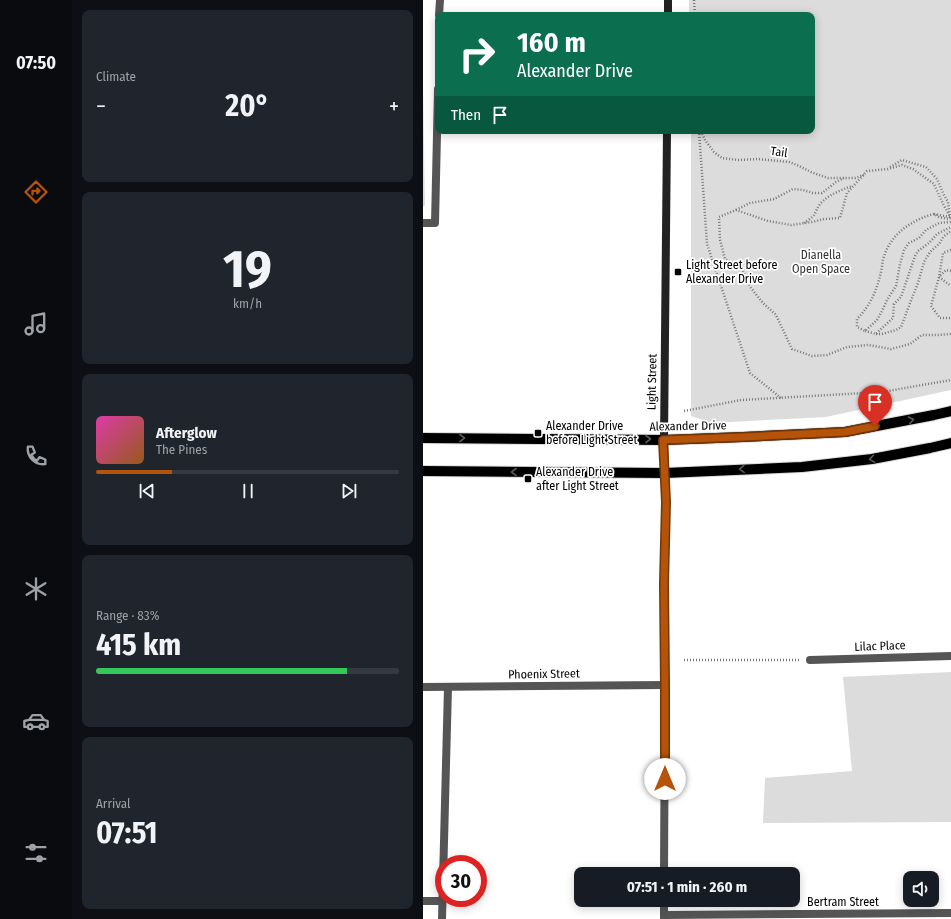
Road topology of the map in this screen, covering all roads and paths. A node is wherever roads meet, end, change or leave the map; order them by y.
1 (440, 0) edge
2 (668, 0) edge
3 (694, 0) edge
4 (439, 12) edge
5 (668, 12) edge
6 (695, 12) edge
7 (437, 134) edge
8 (667, 134) edge
9 (700, 134) edge
10 (702, 134) edge
11 (887, 169) junction
12 (864, 174) junction
13 (844, 178) junction
14 (855, 185) junction
15 (736, 210) junction
16 (951, 219) edge
17 (423, 223) edge
18 (803, 223) junction
19 (951, 227) edge
20 (951, 231) edge
21 (951, 250) edge
22 (951, 271) edge
23 (939, 277) junction
24 (951, 286) edge
25 (951, 318) edge
26 (865, 331) junction
27 (876, 334) junction
28 (951, 334) edge
29 (951, 380) edge
30 (781, 398) junction
31 (683, 411) dead end
32 (951, 411) edge
33 (423, 438) edge
34 (663, 440) junction
35 (951, 443) edge
36 (423, 471) edge
37 (665, 472) junction
38 (951, 656) edge
39 (684, 660) dead end
40 (810, 660) joint
41 (665, 685) junction
42 (423, 687) edge
43 (448, 687) junction
44 (443, 855) edge
45 (664, 867) edge
46 (423, 901) edge
47 (435, 901) edge
48 (442, 907) edge
49 (951, 913) edge
50 (664, 917) edge
51 (442, 919) edge

1 - 4 street
2 - 5 street
3 - 6 path
7 - 17 street
8 - 34 street, Light Street
9 - 30 path
10 - 13 path, Tail
11 - 12 path, Tail
11 - 16 path, Tail
11 - 16 path
12 - 13 path, Tail
12 - 14 path
13 - 15 path
14 - 18 path
14 - 18 path
15 - 18 path
15 - 28 path
16 - 26 path
16 - 26 path
19 - 27 path
20 - 27 path
21 - 23 path
22 - 23 path
23 - 24 path
23 - 25 path
26 - 27 path
29 - 30 path
30 - 31 path
34 -> 32 main road, Alexander Drive
33 -> 34 main road, Alexander Drive
34 - 37 street, Light Street
35 -> 37 main road
37 -> 36 main road
37 - 41 street, Light Street
38 - 40 street, Lilac Place
39 - 40 path
41 - 43 street, Phoenix Street
41 - 45 street, Light Street
42 - 43 street, Phoenix Street
43 - 44 street
46 - 47 street
48 - 51 street
49 - 50 street, Bertram Street

